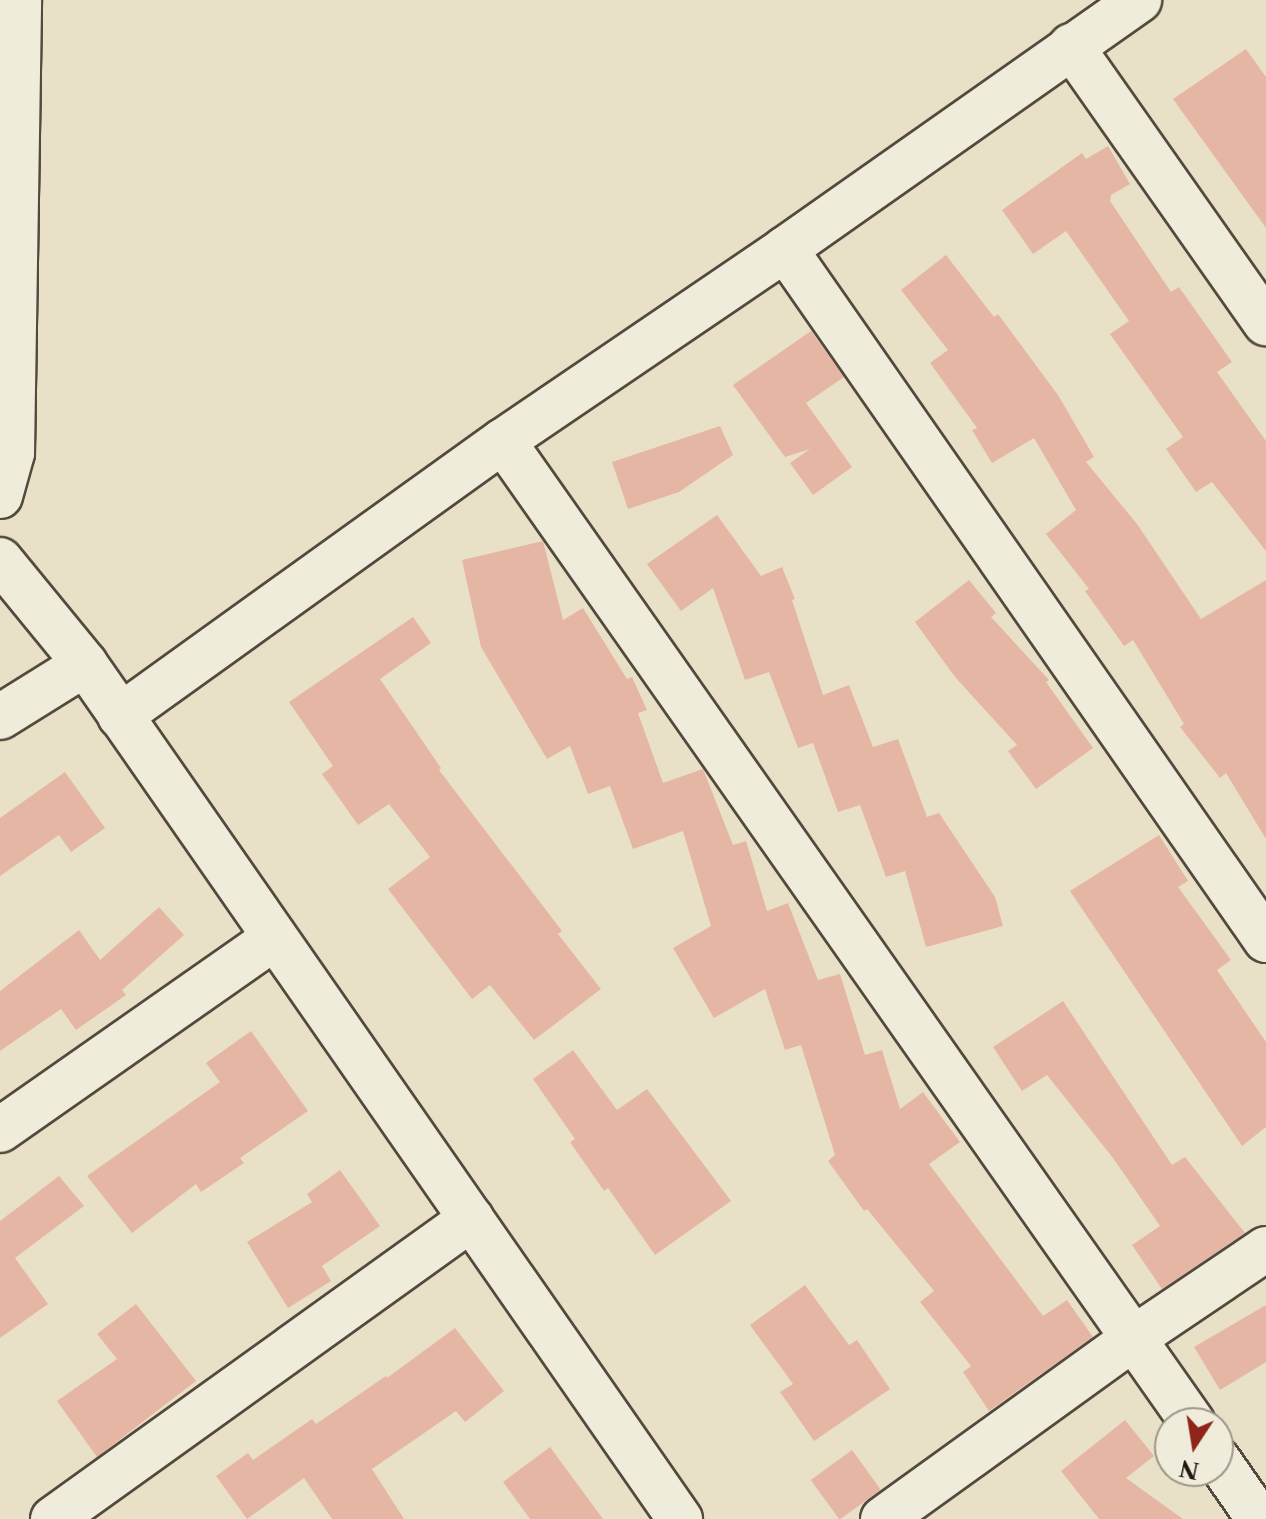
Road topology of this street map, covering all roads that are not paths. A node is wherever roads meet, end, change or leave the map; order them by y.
1 (19, 0) edge
2 (1139, 0) edge
3 (1071, 46) junction
4 (785, 249) junction
5 (1266, 323) edge
6 (503, 441) junction
7 (0, 496) edge
8 (0, 560) edge
9 (85, 664) junction
10 (120, 716) junction
11 (0, 717) edge
12 (274, 938) junction
13 (1266, 940) edge
14 (0, 1130) edge
15 (471, 1219) junction
16 (1266, 1249) edge
17 (1134, 1338) junction
18 (1182, 1407) edge
19 (1234, 1483) edge
20 (671, 1516) edge
21 (53, 1519) edge
22 (883, 1519) edge
23 (1259, 1519) edge

1 - 7 street
2 - 3 street
3 - 4 street
3 - 5 street
4 - 6 street
4 - 13 street
6 - 10 street
6 - 17 street
8 - 9 street
9 - 10 street
9 - 11 street
10 - 12 street
12 - 14 street
12 - 15 street
15 - 20 street
15 - 21 street
16 - 17 street
17 - 18 street
17 - 22 street
19 - 23 street

